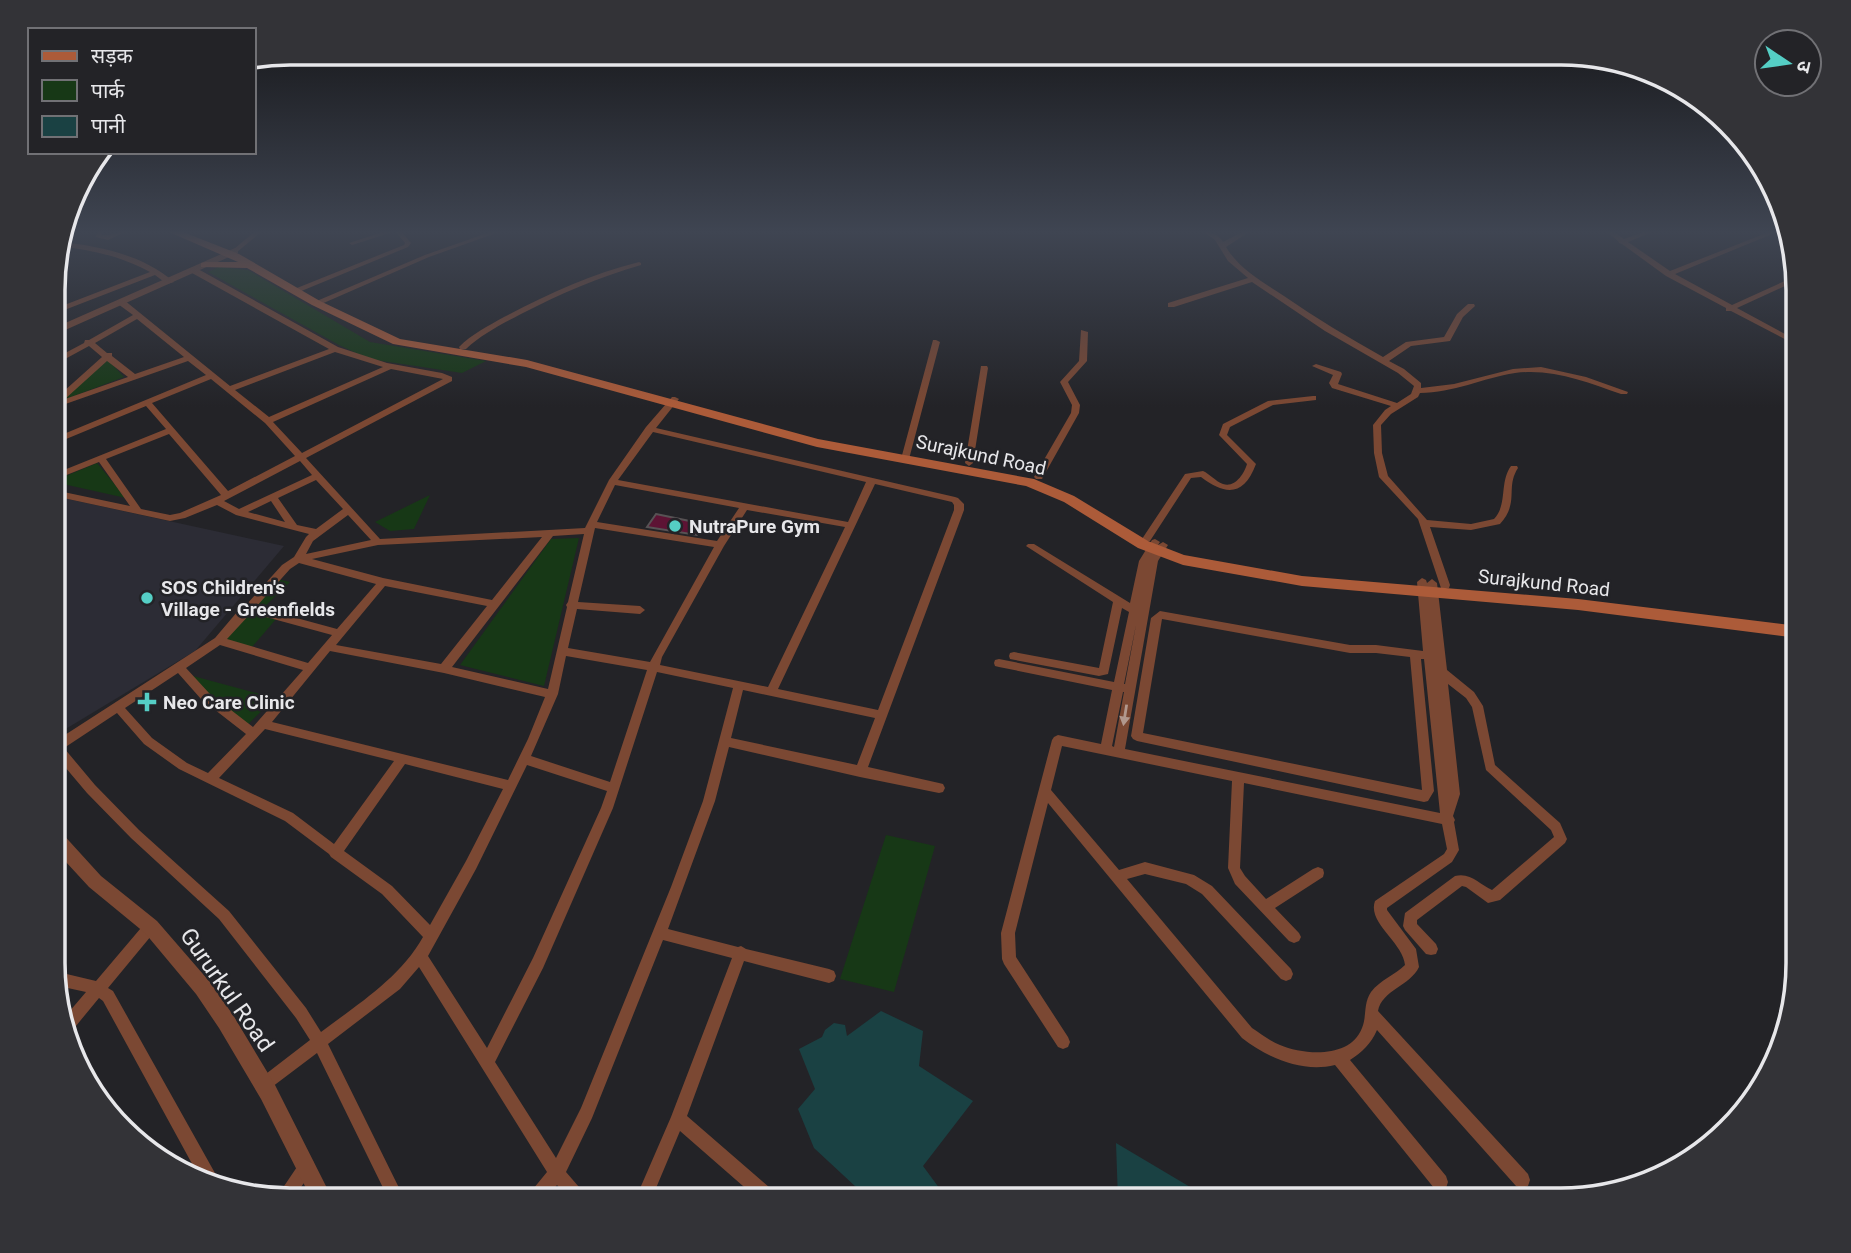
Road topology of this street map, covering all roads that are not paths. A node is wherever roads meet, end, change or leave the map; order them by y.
1 (109, 290) edge
2 (149, 290) edge
3 (237, 290) edge
4 (304, 290) edge
5 (345, 290) edge
6 (561, 290) edge
7 (1217, 290) edge
8 (1270, 290) edge
9 (1698, 290) edge
10 (1769, 290) edge
11 (320, 301) junction
12 (121, 302) junction
13 (1171, 305) dead end
14 (1471, 306) dead end
15 (65, 308) edge
16 (1729, 309) junction
17 (136, 316) junction
18 (65, 327) edge
19 (1084, 332) dead end
20 (1786, 338) edge
21 (88, 342) junction
22 (936, 342) dead end
23 (463, 347) junction
24 (335, 349) junction
25 (109, 355) junction
26 (65, 356) edge
27 (191, 356) junction
28 (1384, 360) junction
29 (1315, 366) dead end
30 (388, 368) junction
31 (984, 368) dead end
32 (213, 375) junction
33 (134, 376) junction
34 (231, 389) junction
35 (1418, 391) junction
36 (1624, 391) dead end
37 (65, 395) edge
38 (1313, 398) dead end
39 (65, 401) edge
40 (147, 402) junction
41 (673, 402) junction
42 (1398, 406) junction
43 (268, 421) junction
44 (649, 429) junction
45 (169, 431) junction
46 (65, 436) edge
47 (906, 456) junction
48 (301, 457) junction
49 (101, 458) junction
50 (969, 463) junction
51 (1514, 468) dead end
52 (65, 473) edge
53 (316, 476) junction
54 (1039, 477) junction
55 (612, 482) junction
56 (871, 482) junction
57 (65, 495) edge
58 (273, 497) junction
59 (222, 498) junction
60 (746, 506) junction
61 (138, 511) junction
62 (347, 511) junction
63 (239, 513) junction
64 (1425, 523) junction
65 (293, 526) junction
66 (849, 526) junction
67 (589, 527) junction
68 (317, 533) junction
69 (550, 534) junction
70 (377, 542) junction
71 (720, 545) junction
72 (1031, 546) dead end
73 (1155, 546) junction
74 (298, 559) junction
75 (383, 582) junction
76 (1431, 587) junction
77 (1118, 601) junction
78 (496, 604) junction
79 (571, 605) junction
80 (247, 608) junction
81 (640, 610) dead end
82 (1139, 614) junction
83 (1786, 622) edge
84 (1786, 631) edge
85 (339, 633) junction
86 (219, 641) junction
87 (328, 647) junction
88 (563, 651) junction
89 (1415, 654) junction
90 (1013, 656) dead end
91 (1434, 656) junction
92 (1134, 659) junction
93 (999, 663) dead end
94 (1147, 663) junction
95 (1106, 665) junction
96 (652, 667) junction
97 (180, 668) junction
98 (311, 668) junction
99 (1122, 668) junction
100 (444, 669) junction
101 (1441, 672) junction
102 (739, 685) junction
103 (1124, 688) junction
104 (772, 691) junction
105 (552, 694) junction
106 (117, 706) junction
107 (881, 715) junction
108 (263, 724) junction
109 (254, 734) junction
110 (65, 741) edge
111 (725, 741) junction
112 (1113, 749) junction
113 (403, 758) junction
114 (65, 759) edge
115 (524, 759) junction
116 (860, 772) junction
117 (1238, 777) junction
118 (210, 779) junction
119 (512, 786) junction
120 (614, 788) junction
121 (940, 789) dead end
122 (1045, 792) junction
123 (1449, 816) junction
124 (65, 848) edge
125 (335, 853) junction
126 (1318, 873) dead end
127 (1116, 877) junction
128 (1265, 906) junction
129 (151, 926) junction
130 (659, 933) junction
131 (431, 936) junction
132 (1294, 937) dead end
133 (1431, 949) dead end
134 (741, 952) junction
135 (420, 956) junction
136 (1286, 974) dead end
137 (829, 976) dead end
138 (66, 981) edge
139 (97, 988) junction
140 (1371, 1013) junction
141 (72, 1020) edge
142 (1063, 1042) dead end
143 (320, 1044) junction
144 (1338, 1057) junction
145 (487, 1063) junction
146 (263, 1085) junction
147 (678, 1119) junction
148 (307, 1167) junction
149 (204, 1171) edge
150 (557, 1173) junction
151 (1522, 1180) dead end
152 (1440, 1182) dead end
153 (292, 1188) edge
154 (317, 1188) edge
155 (391, 1188) edge
156 (545, 1188) edge
157 (569, 1188) edge
158 (648, 1188) edge
159 (757, 1188) edge

1 - 15 street
2 - 12 street
3 - 24 street
4 - 11 main road, Surajkund Road
5 - 11 street
6 - 23 street
7 - 13 street
8 - 28 street
9 - 16 street
10 - 16 street
11 - 23 main road, Surajkund Road
11 - 41 main road, Surajkund Road
12 - 17 street
12 - 18 street
14 - 28 street
16 - 20 street
17 - 21 street
17 - 27 street
19 - 54 street
21 - 25 street
21 - 26 street
22 - 47 street
23 - 41 main road, Surajkund Road
24 - 30 street
24 - 34 street
25 - 33 street
25 - 37 street
27 - 32 street
27 - 33 street
28 - 35 street
29 - 42 street
30 - 43 street
30 - 48 street
31 - 50 street
32 - 34 street
32 - 40 street
33 - 39 street
34 - 43 street
35 - 36 street
35 - 42 street
38 - 73 street
40 - 45 street
40 - 46 street
41 - 44 street
41 - 47 main road, Surajkund Road
42 - 64 street
43 - 48 street
44 - 55 street
44 - 56 street
45 - 49 street
45 - 59 street
47 - 50 main road, Surajkund Road
47 - 73 main road, Surajkund Road
48 - 53 street
48 - 59 street
49 - 52 street
49 - 61 street
50 - 54 main road, Surajkund Road
51 - 64 street
53 - 58 street
53 - 62 street
54 - 73 main road, Surajkund Road
55 - 60 street
55 - 67 street
56 - 66 street
56 - 107 street
57 - 61 street
58 - 63 street
58 - 65 street
59 - 61 street
59 - 63 street
60 - 66 street
60 - 71 street
62 - 68 street
62 - 70 street
63 - 65 street
64 - 76 street
65 - 68 street
66 - 104 street
67 - 69 street
67 - 71 street
67 - 79 street
68 - 74 street
69 - 70 street
69 - 78 street
70 - 74 street
71 - 96 street
72 - 77 street
73 - 76 main road, Surajkund Road
73 - 82 street
74 - 75 street
74 - 80 street
75 - 78 street
75 - 85 street
76 - 83 main road, Surajkund Road
76 - 84 main road, Surajkund Road
76 - 91 street
77 - 82 street
77 - 95 street
78 - 100 street
79 - 81 street
79 - 88 street
80 - 85 street
80 - 86 street
82 - 92 street
82 - 99 street
85 - 87 street
86 - 97 street
86 - 98 street
87 - 98 street
87 - 100 street
88 - 96 street
88 - 105 street
89 - 91 street
89 - 94 street
89 - 94 street
90 - 95 street
91 - 101 street
91 - 123 street
92 - 94 street
92 - 103 street
93 - 103 street
95 - 99 street
96 - 102 street
96 - 120 street
97 - 106 street
97 - 109 street
98 - 108 street
99 - 103 street
100 - 105 street
101 - 123 street
101 - 133 street
102 - 104 street
102 - 111 street
103 - 112 street
104 - 107 street
105 - 115 street
106 - 110 street
106 - 118 street
107 - 116 street
108 - 109 street
108 - 113 street
109 - 118 street
111 - 116 street
111 - 130 street
112 - 117 street
112 - 122 street
113 - 119 street
113 - 125 street
114 - 143 street
115 - 119 street
115 - 120 street
116 - 121 street
117 - 123 street
117 - 128 street
118 - 125 street
119 - 131 street
120 - 145 street
122 - 127 street
122 - 142 street
123 - 140 street
124 - 129 street, Gururkul Road
125 - 131 street
126 - 128 street
127 - 136 street
127 - 144 street
128 - 132 street
129 - 139 street
129 - 146 street, Gururkul Road
130 - 134 street
130 - 150 street
131 - 135 street
134 - 137 street
134 - 147 street
135 - 143 street
135 - 145 street
138 - 139 street
139 - 141 street
139 - 149 street
140 - 144 street
140 - 151 street
143 - 146 street
143 - 155 street
144 - 152 street
145 - 150 street
146 - 148 street, Gururkul Road
147 - 158 street
147 - 159 street
148 - 153 street
148 - 154 street, Gururkul Road
150 - 156 street
150 - 157 street

